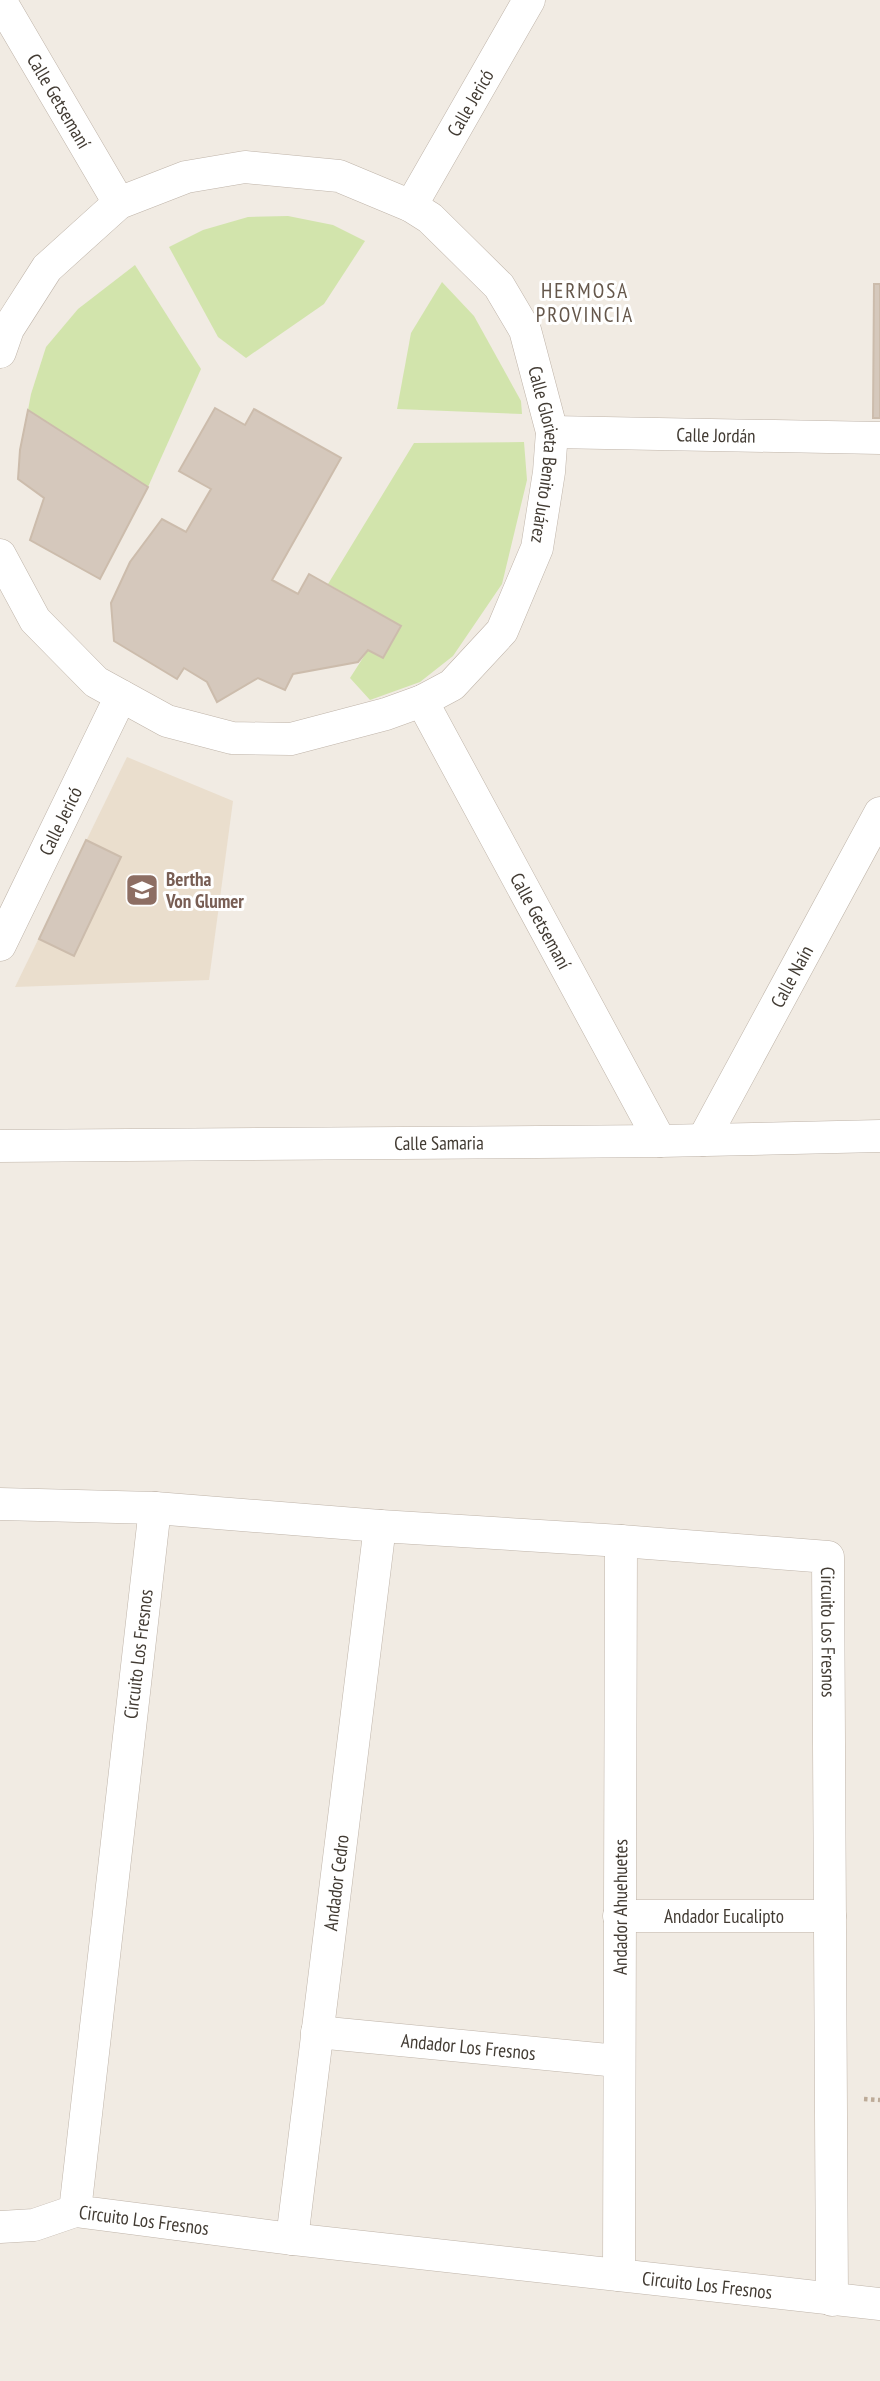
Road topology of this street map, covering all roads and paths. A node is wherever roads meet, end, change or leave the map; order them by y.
1 (0, 0) edge
2 (529, 0) edge
3 (119, 203) junction
4 (411, 206) junction
5 (0, 352) edge
6 (552, 432) junction
7 (880, 438) edge
8 (0, 555) edge
9 (121, 696) junction
10 (422, 701) junction
11 (880, 813) edge
12 (0, 945) edge
13 (880, 1136) edge
14 (703, 1140) junction
15 (660, 1141) junction
16 (0, 1146) edge
17 (0, 1504) edge
18 (155, 1508) junction
19 (380, 1526) junction
20 (621, 1541) junction
21 (619, 1916) junction
22 (830, 1916) junction
23 (317, 2032) junction
24 (618, 2061) junction
25 (75, 2211) junction
26 (0, 2227) edge
27 (292, 2239) junction
28 (619, 2275) junction
29 (832, 2300) junction
30 (880, 2304) edge

1 - 3 street, Calle Getsemaní
2 - 4 street, Calle Jericó
3 - 4 street, Calle Glorieta Benito Juárez
3 - 5 street, Calle Glorieta Benito Juárez
4 - 6 street, Calle Glorieta Benito Juárez
6 - 7 street, Calle Jordán
6 - 10 street, Calle Glorieta Benito Juárez
8 - 9 street, Calle Glorieta Benito Juárez
9 - 10 street, Calle Glorieta Benito Juárez
9 - 12 street, Calle Jericó
10 - 15 street, Calle Getsemaní
11 - 14 street, Calle Naín
13 - 14 street, Calle Samaria
14 - 15 street, Calle Samaria
15 - 16 street, Calle Samaria
17 - 18 street, Circuito Los Fresnos
18 - 19 street, Circuito Los Fresnos
18 - 25 street, Circuito Los Fresnos
19 - 20 street, Circuito Los Fresnos
19 - 23 street, Andador Cedro
20 - 21 street, Andador Ahuehuetes
20 - 22 street, Circuito Los Fresnos
21 - 22 street, Andador Eucalipto
21 - 24 street, Andador Ahuehuetes
22 - 29 street, Circuito Los Fresnos
23 - 24 street, Andador Los Fresnos
23 - 27 street, Andador Cedro
24 - 28 street, Andador Ahuehuetes
25 - 26 street
25 - 27 street, Circuito Los Fresnos
27 - 28 street, Circuito Los Fresnos
28 - 29 street, Circuito Los Fresnos
29 - 30 street, Circuito Los Fresnos

